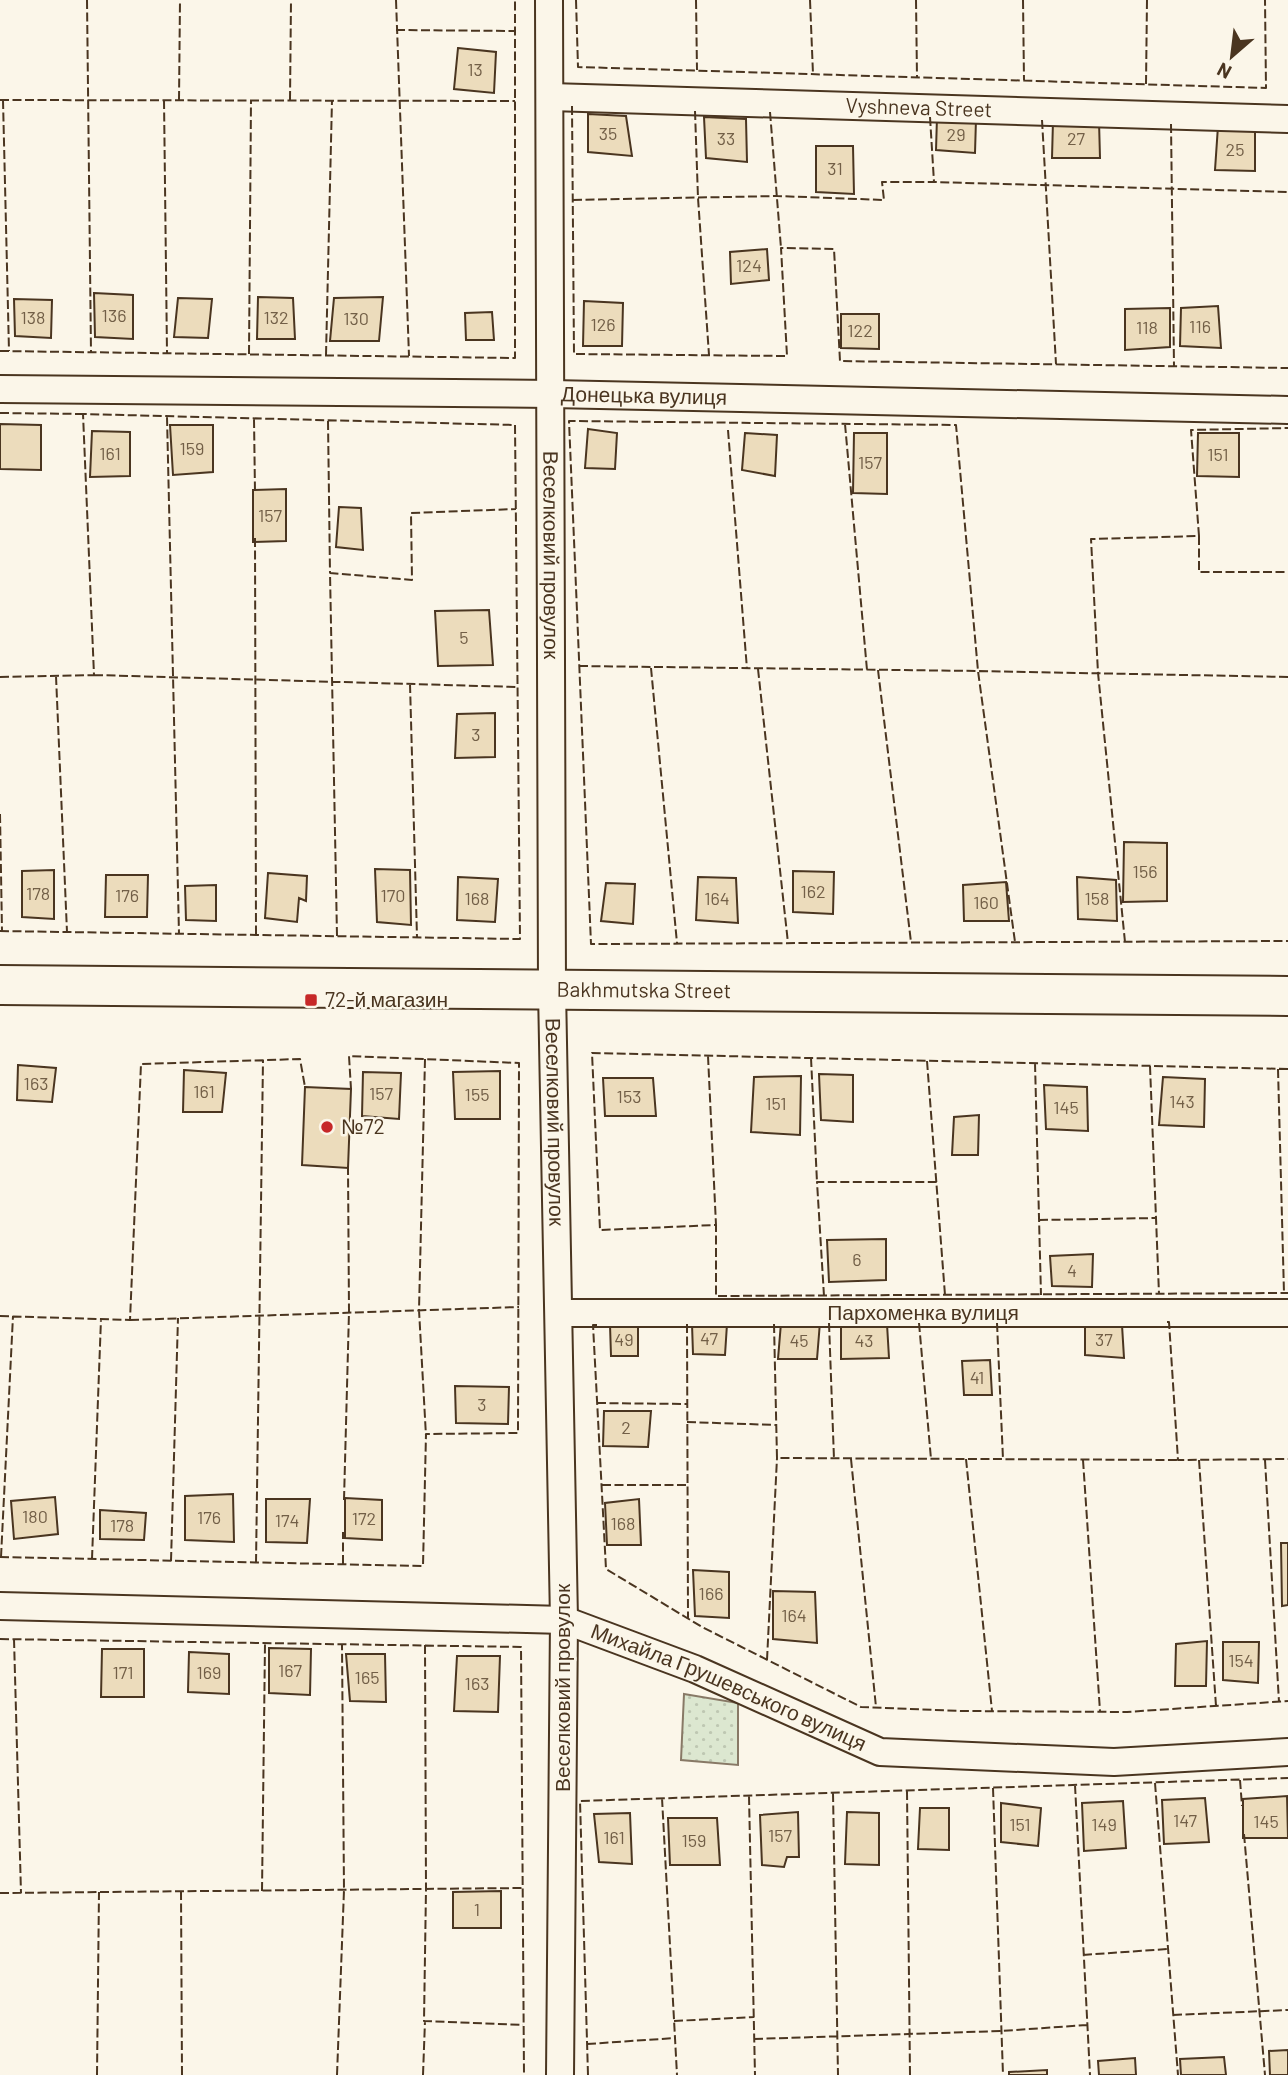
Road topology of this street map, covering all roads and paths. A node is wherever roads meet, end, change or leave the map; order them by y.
1 (549, 0) edge
2 (550, 97) junction
3 (1288, 119) edge
4 (0, 389) edge
5 (552, 394) junction
6 (1288, 410) edge
7 (0, 985) edge
8 (552, 990) junction
9 (1288, 996) edge
10 (559, 1313) junction
11 (1288, 1313) edge
12 (0, 1606) edge
13 (564, 1620) junction
14 (1288, 1752) edge
15 (560, 2075) edge

1 - 2 street, Веселковий провулок
2 - 3 street, Vyshneva Street
2 - 5 street, Веселковий провулок
4 - 5 street, Донецька вулиця
5 - 6 street, Донецька вулиця
5 - 8 street, Веселковий провулок
7 - 8 street, Bakhmutska Street
8 - 9 street, Bakhmutska Street
8 - 10 street, Веселковий провулок
10 - 11 street, Пархоменка вулиця
10 - 13 street, Веселковий провулок
12 - 13 street, Михайла Грушевського вулиця
13 - 14 street, Михайла Грушевського вулиця
13 - 15 street, Веселковий провулок

